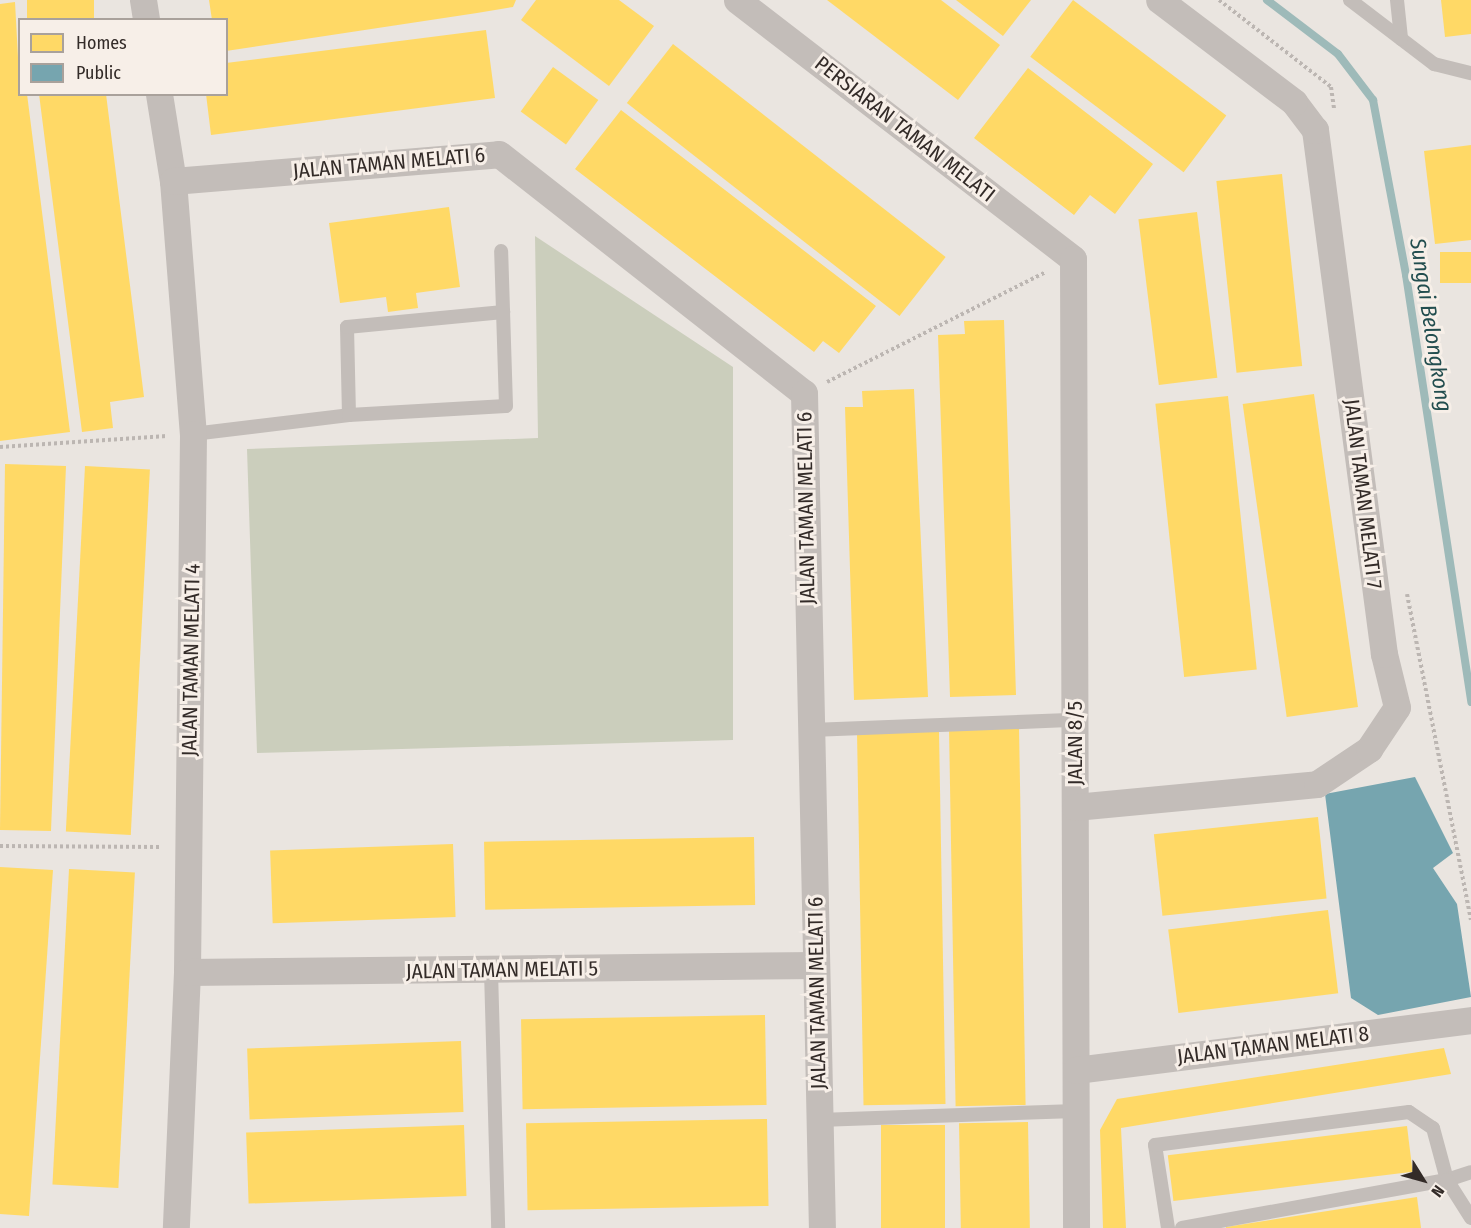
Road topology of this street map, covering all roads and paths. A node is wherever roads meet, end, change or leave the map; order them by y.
1 (143, 0) edge
2 (737, 0) edge
3 (1159, 0) edge
4 (1350, 0) edge
5 (1397, 0) edge
6 (146, 18) edge
7 (1401, 39) junction
8 (1471, 74) edge
9 (159, 96) edge
10 (173, 181) junction
11 (501, 251) dead end
12 (1073, 259) junction
13 (503, 312) junction
14 (804, 393) junction
15 (350, 415) junction
16 (193, 434) junction
17 (0, 447) edge
18 (1075, 720) junction
19 (811, 730) junction
20 (1075, 807) junction
21 (0, 846) edge
22 (189, 847) junction
23 (816, 965) junction
24 (491, 971) junction
25 (188, 972) junction
26 (1471, 1020) edge
27 (1076, 1070) junction
28 (1076, 1112) junction
29 (819, 1120) junction
30 (1471, 1172) edge
31 (1447, 1180) junction
32 (1471, 1218) edge
33 (176, 1228) edge
34 (498, 1228) edge
35 (822, 1228) edge
36 (1076, 1228) edge
37 (1168, 1228) edge
38 (1182, 1228) edge

1 - 6 street
2 - 12 street, PERSIARAN TAMAN MELATI
3 - 20 street, JALAN TAMAN MELATI 7
4 - 7 lane
5 - 7 lane
7 - 8 lane
9 - 10 street, JALAN TAMAN MELATI 4
10 - 14 street, JALAN TAMAN MELATI 6
10 - 16 street, JALAN TAMAN MELATI 4
11 - 13 lane
12 - 14 path
12 - 18 street, JALAN 8/5
13 - 15 lane
13 - 15 lane
14 - 19 street, JALAN TAMAN MELATI 6
15 - 16 lane
16 - 17 path
16 - 22 street, JALAN TAMAN MELATI 4
18 - 19 lane
18 - 20 street, JALAN 8/5
19 - 23 street, JALAN TAMAN MELATI 6
20 - 27 street, JALAN 8/5
21 - 22 path
22 - 25 street, JALAN TAMAN MELATI 4
23 - 24 street, JALAN TAMAN MELATI 5
23 - 29 street, JALAN TAMAN MELATI 6
24 - 25 street, JALAN TAMAN MELATI 5
24 - 34 lane
25 - 33 street, JALAN TAMAN MELATI 4
26 - 27 street, JALAN TAMAN MELATI 8
27 - 28 street, JALAN 8/5
28 - 29 lane
28 - 36 street, JALAN 8/5
29 - 35 street, JALAN TAMAN MELATI 6
30 - 31 lane
31 - 32 lane
31 - 37 lane
31 - 38 lane

